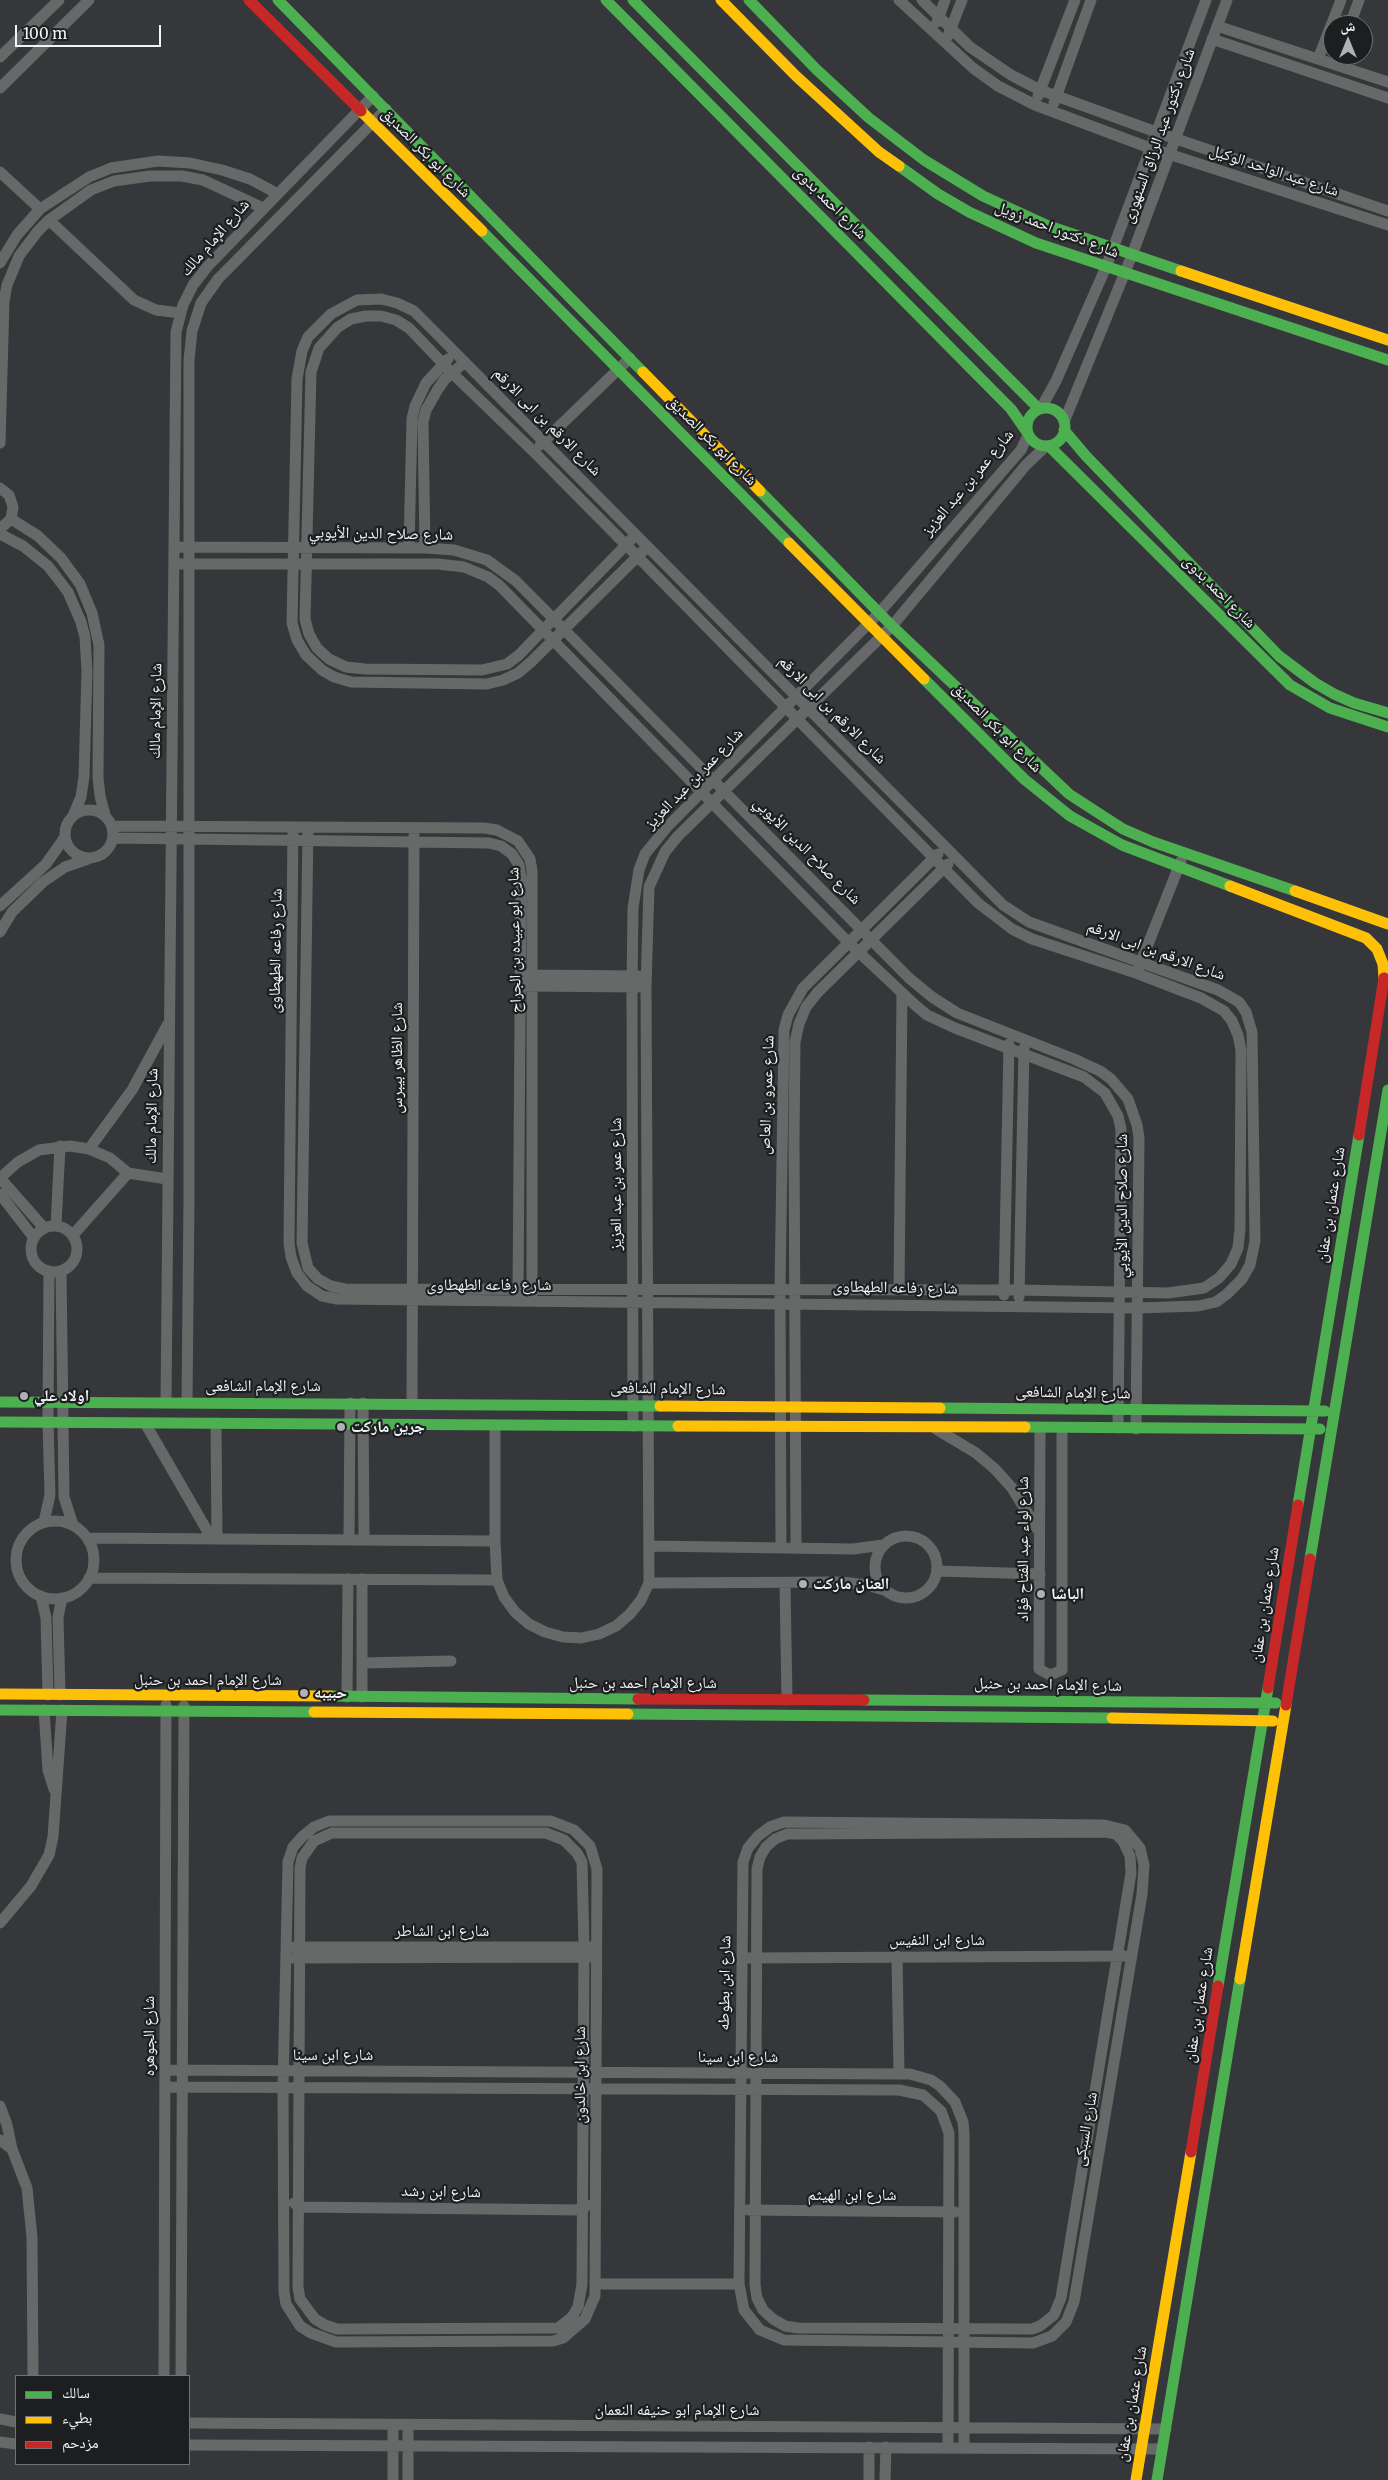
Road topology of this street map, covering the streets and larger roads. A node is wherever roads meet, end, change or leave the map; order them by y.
1 (59, 0) edge
2 (90, 0) edge
3 (249, 0) edge
4 (278, 0) edge
5 (606, 0) edge
6 (633, 0) edge
7 (721, 0) edge
8 (749, 0) edge
9 (899, 0) edge
10 (922, 0) edge
11 (945, 0) edge
12 (962, 0) edge
13 (1075, 0) edge
14 (1092, 0) edge
15 (1206, 0) edge
16 (1227, 0) edge
17 (1341, 0) edge
18 (1359, 0) edge
19 (1354, 15) edge
20 (939, 17) junction
21 (1217, 26) junction
22 (950, 30) junction
23 (933, 32) junction
24 (1212, 39) junction
25 (945, 45) junction
26 (0, 57) edge
27 (1318, 59) junction
28 (1323, 59) edge
29 (1349, 65) edge
30 (1388, 82) edge
31 (0, 88) edge
32 (1040, 90) junction
33 (373, 96) junction
34 (1056, 97) junction
35 (1388, 98) edge
36 (1035, 105) junction
37 (386, 109) junction
38 (359, 110) junction
39 (1051, 112) junction
40 (372, 123) junction
41 (1156, 132) junction
42 (1175, 139) junction
43 (1150, 148) junction
44 (1169, 154) junction
45 (0, 172) edge
46 (278, 194) junction
47 (263, 208) junction
48 (40, 209) junction
49 (1388, 211) edge
50 (49, 220) junction
51 (1388, 225) edge
52 (1113, 248) junction
53 (1132, 255) junction
54 (0, 263) edge
55 (1106, 267) junction
56 (1125, 273) junction
57 (180, 313) junction
58 (1388, 340) edge
59 (455, 353) junction
60 (630, 358) junction
61 (1388, 360) edge
62 (464, 362) junction
63 (443, 363) junction
64 (618, 370) junction
65 (452, 372) junction
66 (1040, 409) junction
67 (296, 418) junction
68 (310, 418) junction
69 (1064, 426) junction
70 (1028, 433) junction
71 (544, 441) junction
72 (0, 443) edge
73 (1048, 446) junction
74 (533, 451) junction
75 (0, 488) edge
76 (11, 519) junction
77 (0, 529) edge
78 (0, 534) edge
79 (635, 535) junction
80 (626, 545) junction
81 (174, 547) junction
82 (190, 547) junction
83 (647, 547) junction
84 (408, 548) junction
85 (425, 548) junction
86 (293, 549) junction
87 (308, 549) junction
88 (637, 556) junction
89 (174, 564) junction
90 (190, 564) junction
91 (292, 565) junction
92 (307, 565) junction
93 (879, 613) junction
94 (554, 619) junction
95 (870, 623) junction
96 (892, 626) junction
97 (564, 630) junction
98 (542, 631) junction
99 (882, 636) junction
100 (552, 641) junction
101 (798, 697) junction
102 (787, 708) junction
103 (808, 708) junction
104 (1388, 713) edge
105 (798, 718) junction
106 (1388, 727) edge
107 (713, 780) junction
108 (723, 791) junction
109 (701, 792) junction
110 (711, 802) junction
111 (105, 815) junction
112 (73, 816) junction
113 (112, 826) junction
114 (171, 827) junction
115 (189, 827) junction
116 (293, 828) junction
117 (308, 828) junction
118 (414, 828) junction
119 (65, 838) junction
120 (113, 838) junction
121 (171, 839) junction
122 (189, 839) junction
123 (293, 841) junction
124 (308, 841) junction
125 (414, 842) junction
126 (944, 847) junction
127 (1184, 852) junction
128 (954, 857) junction
129 (91, 858) junction
130 (934, 858) junction
131 (1179, 867) junction
132 (944, 868) junction
133 (0, 906) edge
134 (1388, 924) edge
135 (862, 929) junction
136 (0, 932) edge
137 (872, 939) junction
138 (848, 942) junction
139 (858, 952) junction
140 (1141, 961) junction
141 (1136, 973) junction
142 (520, 980) junction
143 (533, 980) junction
144 (633, 981) junction
145 (646, 981) junction
146 (902, 995) junction
147 (169, 1021) junction
148 (1009, 1034) junction
149 (1025, 1040) junction
150 (1009, 1049) junction
151 (1024, 1054) junction
152 (291, 1076) junction
153 (306, 1076) junction
154 (1388, 1090) edge
155 (60, 1146) junction
156 (89, 1149) junction
157 (128, 1173) junction
158 (0, 1178) edge
159 (167, 1179) junction
160 (0, 1194) edge
161 (1240, 1197) junction
162 (1255, 1197) junction
163 (50, 1227) junction
164 (73, 1235) junction
165 (34, 1238) junction
166 (49, 1271) junction
167 (61, 1271) junction
168 (414, 1288) junction
169 (518, 1288) junction
170 (532, 1288) junction
171 (632, 1288) junction
172 (647, 1288) junction
173 (780, 1289) junction
174 (794, 1289) junction
175 (899, 1289) junction
176 (1004, 1290) junction
177 (1019, 1290) junction
178 (1120, 1292) junction
179 (1139, 1293) junction
180 (413, 1300) junction
181 (518, 1301) junction
182 (532, 1301) junction
183 (632, 1302) junction
184 (647, 1302) junction
185 (780, 1303) junction
186 (795, 1303) junction
187 (1004, 1306) junction
188 (1018, 1306) junction
189 (1120, 1308) junction
190 (1138, 1308) junction
191 (0, 1402) edge
192 (48, 1402) junction
193 (61, 1402) junction
194 (166, 1402) junction
195 (187, 1402) junction
196 (350, 1403) junction
197 (363, 1403) junction
198 (412, 1403) junction
199 (633, 1405) junction
200 (648, 1405) junction
201 (795, 1406) junction
202 (781, 1407) junction
203 (1119, 1409) junction
204 (1136, 1410) junction
205 (1314, 1410) junction
206 (1335, 1411) junction
207 (62, 1421) junction
208 (0, 1422) edge
209 (48, 1422) junction
210 (145, 1423) junction
211 (216, 1423) junction
212 (350, 1424) junction
213 (363, 1424) junction
214 (495, 1425) junction
215 (633, 1426) junction
216 (648, 1426) junction
217 (781, 1426) junction
218 (795, 1427) junction
219 (932, 1427) junction
220 (1040, 1428) junction
221 (1062, 1428) junction
222 (1118, 1428) junction
223 (1136, 1429) junction
224 (1311, 1429) junction
225 (1332, 1429) junction
226 (44, 1522) junction
227 (73, 1525) junction
228 (1039, 1530) junction
229 (88, 1538) junction
230 (214, 1539) junction
231 (349, 1540) junction
232 (364, 1540) junction
233 (494, 1541) junction
234 (883, 1545) junction
235 (650, 1546) junction
236 (781, 1548) junction
237 (796, 1548) junction
238 (937, 1571) junction
239 (1040, 1574) junction
240 (89, 1578) junction
241 (348, 1579) junction
242 (362, 1579) junction
243 (498, 1580) junction
244 (649, 1583) junction
245 (785, 1583) junction
246 (884, 1590) junction
247 (41, 1596) junction
248 (62, 1598) junction
249 (451, 1661) dead end
250 (363, 1663) junction
251 (0, 1694) edge
252 (54, 1695) junction
253 (166, 1696) junction
254 (184, 1696) junction
255 (347, 1697) junction
256 (362, 1697) junction
257 (417, 1697) junction
258 (648, 1699) junction
259 (787, 1700) junction
260 (1040, 1702) junction
261 (1062, 1702) junction
262 (1265, 1703) junction
263 (1286, 1703) junction
264 (0, 1710) edge
265 (44, 1710) junction
266 (62, 1710) junction
267 (166, 1711) junction
268 (184, 1711) junction
269 (416, 1714) junction
270 (647, 1716) junction
271 (1062, 1717) junction
272 (1040, 1718) junction
273 (1262, 1721) junction
274 (1282, 1721) junction
275 (55, 1791) junction
276 (398, 1821) junction
277 (950, 1828) junction
278 (398, 1834) junction
279 (1127, 1838) junction
280 (0, 1923) edge
281 (584, 1952) junction
282 (597, 1952) junction
283 (286, 1953) junction
284 (300, 1953) junction
285 (897, 1956) junction
286 (1117, 1956) junction
287 (1132, 1956) junction
288 (742, 1958) junction
289 (756, 1958) junction
290 (165, 2070) junction
291 (182, 2071) junction
292 (284, 2071) junction
293 (300, 2071) junction
294 (584, 2072) junction
295 (596, 2072) junction
296 (740, 2073) junction
297 (755, 2073) junction
298 (899, 2074) junction
299 (300, 2086) junction
300 (165, 2087) junction
301 (182, 2087) junction
302 (284, 2087) junction
303 (584, 2088) junction
304 (596, 2088) junction
305 (740, 2089) junction
306 (755, 2089) junction
307 (0, 2106) edge
308 (0, 2140) edge
309 (12, 2149) junction
310 (596, 2204) junction
311 (299, 2207) junction
312 (284, 2208) junction
313 (582, 2210) junction
314 (739, 2210) junction
315 (755, 2210) junction
316 (949, 2212) junction
317 (964, 2212) junction
318 (596, 2216) junction
319 (596, 2284) junction
320 (738, 2284) junction
321 (395, 2329) junction
322 (949, 2329) junction
323 (964, 2329) junction
324 (395, 2341) junction
325 (948, 2343) junction
326 (964, 2343) junction
327 (33, 2375) edge
328 (164, 2375) edge
329 (180, 2375) edge
330 (0, 2419) edge
331 (15, 2422) edge
332 (190, 2423) edge
333 (393, 2426) junction
334 (408, 2426) junction
335 (948, 2426) junction
336 (964, 2427) junction
337 (1145, 2428) junction
338 (1166, 2429) junction
339 (0, 2442) edge
340 (15, 2444) edge
341 (190, 2445) edge
342 (393, 2445) junction
343 (408, 2445) junction
344 (869, 2447) junction
345 (886, 2447) junction
346 (948, 2447) junction
347 (964, 2447) junction
348 (1141, 2448) junction
349 (1162, 2449) junction
350 (392, 2480) edge
351 (408, 2480) edge
352 (869, 2480) edge
353 (885, 2480) edge
354 (1136, 2480) edge
355 (1157, 2480) edge

1 - 26 street
2 - 31 street
3 - 38 street, شارع ابو بكر الصديق
4 - 33 street, شارع ابو بكر الصديق
5 - 70 street, شارع احمد بدوى
6 - 66 street, شارع احمد بدوى
7 - 55 street, شارع دكتور احمد زويل
8 - 52 street, شارع دكتور احمد زويل
9 - 23 street, شارع عبد الواحد الوكيل
10 - 20 street, شارع عبد الواحد الوكيل
11 - 20 street
12 - 22 street
13 - 32 street
14 - 34 street
15 - 41 street, شارع دكتور عبد الرزاق السنهورى
16 - 21 street, شارع دكتور عبد الرزاق السنهورى
17 - 27 street
18 - 19 street
20 - 22 street, شارع عبد الواحد الوكيل
20 - 23 street
21 - 24 street, شارع دكتور عبد الرزاق السنهورى
21 - 27 street
22 - 25 street
22 - 32 street, شارع عبد الواحد الوكيل
23 - 25 street, شارع عبد الواحد الوكيل
24 - 35 street
24 - 42 street, شارع دكتور عبد الرزاق السنهورى
25 - 36 street, شارع عبد الواحد الوكيل
27 - 28 street
29 - 30 street
32 - 34 street, شارع عبد الواحد الوكيل
32 - 36 street
33 - 37 street, شارع ابو بكر الصديق
33 - 38 street, شارع الإمام مالك
34 - 39 street
34 - 41 street, شارع عبد الواحد الوكيل
36 - 39 street, شارع عبد الواحد الوكيل
37 - 40 street, شارع الإمام مالك
37 - 60 street, شارع ابو بكر الصديق
38 - 40 street, شارع ابو بكر الصديق
38 - 46 street, شارع الإمام مالك
39 - 43 street, شارع عبد الواحد الوكيل
40 - 64 street, شارع ابو بكر الصديق
40 - 82 street, شارع الإمام مالك
41 - 42 street, شارع عبد الواحد الوكيل
41 - 43 street, شارع دكتور عبد الرزاق السنهورى
42 - 44 street, شارع دكتور عبد الرزاق السنهورى
42 - 49 street, شارع عبد الواحد الوكيل
43 - 44 street, شارع عبد الواحد الوكيل
43 - 52 street, شارع دكتور عبد الرزاق السنهورى
44 - 51 street, شارع عبد الواحد الوكيل
44 - 53 street, شارع دكتور عبد الرزاق السنهورى
45 - 48 street
46 - 47 street, شارع الإمام مالك
46 - 48 street
47 - 50 street
47 - 57 street, شارع الإمام مالك
48 - 54 street
50 - 57 street
50 - 72 street
52 - 53 street, شارع دكتور احمد زويل
52 - 55 street, شارع دكتور عبد الرزاق السنهورى
53 - 56 street, شارع دكتور عبد الرزاق السنهورى
53 - 58 street, شارع دكتور احمد زويل
55 - 56 street, شارع دكتور احمد زويل
55 - 66 street, شارع دكتور عبد الرزاق السنهورى
56 - 61 street, شارع دكتور احمد زويل
56 - 69 street, شارع دكتور عبد الرزاق السنهورى
57 - 81 street, شارع الإمام مالك
59 - 62 street, شارع الارقم بن ابى الارقم
59 - 63 street
59 - 67 street, شارع الارقم بن ابى الارقم
60 - 64 street
60 - 93 street, شارع ابو بكر الصديق
62 - 65 street
62 - 71 street, شارع الارقم بن ابى الارقم
63 - 65 street, شارع الارقم بن ابى الارقم
63 - 68 street, شارع الارقم بن ابى الارقم
63 - 84 street
64 - 71 street
64 - 95 street, شارع ابو بكر الصديق
65 - 74 street, شارع الارقم بن ابى الارقم
65 - 85 street
66 - 69 street
66 - 70 street
67 - 68 street
67 - 86 street, شارع الارقم بن ابى الارقم
68 - 87 street, شارع الارقم بن ابى الارقم
69 - 73 street
69 - 104 street, شارع احمد بدوى
70 - 73 street
70 - 93 street, شارع عمر بن عبد العزيز
71 - 74 street
71 - 79 street, شارع الارقم بن ابى الارقم
73 - 96 street, شارع عمر بن عبد العزيز
73 - 106 street, شارع احمد بدوى
74 - 80 street, شارع الارقم بن ابى الارقم
75 - 76 street
76 - 77 street
76 - 111 street
78 - 112 street
79 - 80 street, شارع الارقم بن ابى الارقم
79 - 83 street, شارع الارقم بن ابى الارقم
80 - 88 street, شارع الارقم بن ابى الارقم
80 - 94 street, شارع الارقم بن ابى الارقم
81 - 82 street, شارع صلاح الدين الأيوبي
81 - 89 street, شارع الإمام مالك
82 - 86 street, شارع صلاح الدين الأيوبي
82 - 90 street, شارع الإمام مالك
83 - 88 street, شارع الارقم بن ابى الارقم
83 - 101 street, شارع الارقم بن ابى الارقم
84 - 85 street, شارع صلاح الدين الأيوبي
84 - 87 street, شارع صلاح الدين الأيوبي
85 - 94 street, شارع صلاح الدين الأيوبي
86 - 87 street, شارع صلاح الدين الأيوبي
86 - 91 street, شارع الارقم بن ابى الارقم
87 - 92 street, شارع الارقم بن ابى الارقم
88 - 97 street, شارع الارقم بن ابى الارقم
88 - 102 street, شارع الارقم بن ابى الارقم
89 - 90 street, شارع صلاح الدين الأيوبي
89 - 114 street, شارع الإمام مالك
90 - 91 street, شارع صلاح الدين الأيوبي
90 - 115 street, شارع الإمام مالك
91 - 92 street, شارع صلاح الدين الأيوبي
91 - 100 street, شارع الارقم بن ابى الارقم
92 - 98 street, شارع صلاح الدين الأيوبي
92 - 98 street, شارع الارقم بن ابى الارقم
93 - 95 street, شارع عمر بن عبد العزيز
93 - 96 street, شارع ابو بكر الصديق
94 - 97 street, شارع صلاح الدين الأيوبي
94 - 98 street, شارع الارقم بن ابى الارقم
95 - 99 street, شارع ابو بكر الصديق
95 - 101 street, شارع عمر بن عبد العزيز
96 - 99 street, شارع عمر بن عبد العزيز
96 - 127 street, شارع ابو بكر الصديق
97 - 100 street, شارع الارقم بن ابى الارقم
97 - 107 street, شارع صلاح الدين الأيوبي
98 - 100 street, شارع صلاح الدين الأيوبي
99 - 103 street, شارع عمر بن عبد العزيز
99 - 131 street, شارع ابو بكر الصديق
100 - 109 street, شارع صلاح الدين الأيوبي
101 - 102 street, شارع عمر بن عبد العزيز
101 - 103 street, شارع الارقم بن ابى الارقم
102 - 105 street, شارع الارقم بن ابى الارقم
102 - 107 street, شارع عمر بن عبد العزيز
103 - 105 street, شارع عمر بن عبد العزيز
103 - 126 street, شارع الارقم بن ابى الارقم
105 - 108 street, شارع عمر بن عبد العزيز
105 - 130 street, شارع الارقم بن ابى الارقم
107 - 108 street, شارع صلاح الدين الأيوبي
107 - 109 street, شارع عمر بن عبد العزيز
108 - 110 street, شارع عمر بن عبد العزيز
108 - 135 street, شارع صلاح الدين الأيوبي
109 - 110 street, شارع صلاح الدين الأيوبي
109 - 144 street, شارع عمر بن عبد العزيز
110 - 138 street, شارع صلاح الدين الأيوبي
110 - 145 street, شارع عمر بن عبد العزيز
111 - 112 street
111 - 113 street
112 - 119 street
113 - 114 street, شارع ابو عبيده بن الجراح
113 - 120 street
114 - 115 street, شارع ابو عبيده بن الجراح
114 - 121 street, شارع الإمام مالك
115 - 116 street, شارع ابو عبيده بن الجراح
115 - 122 street, شارع الإمام مالك
116 - 117 street, شارع ابو عبيده بن الجراح
116 - 123 street, شارع رفاعه الطهطاوى
117 - 118 street, شارع ابو عبيده بن الجراح
117 - 124 street, شارع رفاعه الطهطاوى
118 - 125 street, شارع الظاهر بيبرس
118 - 143 street, شارع ابو عبيده بن الجراح
119 - 129 street
119 - 133 street
120 - 121 street, شارع ابو عبيده بن الجراح
120 - 129 street
121 - 122 street, شارع ابو عبيده بن الجراح
121 - 147 street, شارع الإمام مالك
122 - 123 street, شارع ابو عبيده بن الجراح
122 - 195 street, شارع الإمام مالك
123 - 124 street, شارع ابو عبيده بن الجراح
123 - 152 street, شارع رفاعه الطهطاوى
124 - 125 street, شارع ابو عبيده بن الجراح
124 - 153 street, شارع رفاعه الطهطاوى
125 - 142 street, شارع ابو عبيده بن الجراح
125 - 168 street, شارع الظاهر بيبرس
126 - 128 street, شارع الارقم بن ابى الارقم
126 - 130 street, شارع عمرو بن العاص
127 - 131 street
127 - 134 street
128 - 132 street, شارع عمرو بن العاص
128 - 140 street, شارع الارقم بن ابى الارقم
129 - 136 street
130 - 132 street, شارع الارقم بن ابى الارقم
130 - 135 street, شارع عمرو بن العاص
131 - 140 street
131 - 205 street, شارع عثمان بن عفان
132 - 137 street, شارع عمرو بن العاص
132 - 141 street, شارع الارقم بن ابى الارقم
135 - 137 street, شارع صلاح الدين الأيوبي
135 - 138 street, شارع عمرو بن العاص
137 - 139 street, شارع عمرو بن العاص
137 - 148 street, شارع صلاح الدين الأيوبي
138 - 139 street, شارع صلاح الدين الأيوبي
138 - 173 street, شارع عمرو بن العاص
139 - 146 street, شارع صلاح الدين الأيوبي
139 - 174 street, شارع عمرو بن العاص
140 - 141 street
140 - 162 street, شارع الارقم بن ابى الارقم
141 - 161 street, شارع الارقم بن ابى الارقم
142 - 143 street
142 - 169 street, شارع ابو عبيده بن الجراح
143 - 144 street
143 - 170 street, شارع ابو عبيده بن الجراح
144 - 145 street
144 - 171 street, شارع عمر بن عبد العزيز
145 - 172 street, شارع عمر بن عبد العزيز
146 - 150 street, شارع صلاح الدين الأيوبي
146 - 175 street
147 - 156 street
147 - 159 street, شارع الإمام مالك
148 - 149 street, شارع صلاح الدين الأيوبي
148 - 150 street
149 - 151 street
149 - 179 street, شارع صلاح الدين الأيوبي
150 - 151 street, شارع صلاح الدين الأيوبي
150 - 176 street
151 - 177 street
151 - 178 street, شارع صلاح الدين الأيوبي
152 - 153 street
152 - 180 street, شارع رفاعه الطهطاوى
153 - 168 street, شارع رفاعه الطهطاوى
154 - 206 street
155 - 156 street
155 - 158 street
155 - 163 street
156 - 157 street
157 - 159 street
157 - 164 street
158 - 163 street
159 - 194 street, شارع الإمام مالك
160 - 165 street
161 - 162 street
161 - 179 street, شارع الارقم بن ابى الارقم
162 - 190 street, شارع الارقم بن ابى الارقم
163 - 164 street
163 - 165 street
164 - 167 street
165 - 166 street
166 - 167 street
166 - 192 street
167 - 193 street
168 - 169 street, شارع رفاعه الطهطاوى
168 - 180 street, شارع الظاهر بيبرس
169 - 170 street, شارع رفاعه الطهطاوى
169 - 181 street, شارع ابو عبيده بن الجراح
170 - 171 street, شارع رفاعه الطهطاوى
170 - 182 street, شارع ابو عبيده بن الجراح
171 - 172 street, شارع رفاعه الطهطاوى
171 - 183 street, شارع عمر بن عبد العزيز
172 - 173 street, شارع رفاعه الطهطاوى
172 - 184 street, شارع عمر بن عبد العزيز
173 - 174 street, شارع رفاعه الطهطاوى
173 - 185 street, شارع عمرو بن العاص
174 - 175 street, شارع رفاعه الطهطاوى
174 - 186 street, شارع عمرو بن العاص
175 - 176 street, شارع رفاعه الطهطاوى
176 - 177 street, شارع رفاعه الطهطاوى
176 - 187 street
177 - 178 street, شارع رفاعه الطهطاوى
177 - 188 street
178 - 179 street, شارع رفاعه الطهطاوى
178 - 189 street, شارع صلاح الدين الأيوبي
179 - 190 street, شارع صلاح الدين الأيوبي
180 - 181 street, شارع رفاعه الطهطاوى
180 - 198 street, شارع الظاهر بيبرس
181 - 182 street, شارع رفاعه الطهطاوى
182 - 183 street, شارع رفاعه الطهطاوى
183 - 184 street, شارع رفاعه الطهطاوى
183 - 199 street, شارع عمر بن عبد العزيز
184 - 185 street, شارع رفاعه الطهطاوى
184 - 200 street, شارع عمر بن عبد العزيز
185 - 186 street, شارع رفاعه الطهطاوى
185 - 202 street, شارع عمرو بن العاص
186 - 187 street, شارع رفاعه الطهطاوى
186 - 201 street, شارع عمرو بن العاص
187 - 188 street, شارع رفاعه الطهطاوى
188 - 189 street, شارع رفاعه الطهطاوى
189 - 190 street, شارع رفاعه الطهطاوى
189 - 203 street, شارع صلاح الدين الأيوبي
190 - 204 street, شارع صلاح الدين الأيوبي
191 - 192 street, شارع الإمام الشافعى
192 - 193 street, شارع الإمام الشافعى
192 - 209 street
193 - 194 street, شارع الإمام الشافعى
193 - 207 street
194 - 195 street, شارع الإمام الشافعى
195 - 196 street, شارع الإمام الشافعى
196 - 197 street, شارع الإمام الشافعى
196 - 212 street
197 - 198 street, شارع الإمام الشافعى
197 - 213 street
198 - 199 street, شارع الإمام الشافعى
199 - 200 street, شارع الإمام الشافعى
199 - 215 street, شارع عمر بن عبد العزيز
200 - 202 street, شارع الإمام الشافعى
200 - 216 street, شارع عمر بن عبد العزيز
201 - 202 street, شارع الإمام الشافعى
201 - 203 street, شارع الإمام الشافعى
201 - 218 street, شارع عمرو بن العاص
202 - 217 street, شارع عمرو بن العاص
203 - 204 street, شارع الإمام الشافعى
203 - 222 street, شارع صلاح الدين الأيوبي
204 - 205 street, شارع الإمام الشافعى
204 - 223 street, شارع صلاح الدين الأيوبي
205 - 206 street, شارع الإمام الشافعى
205 - 224 street, شارع عثمان بن عفان
206 - 225 street
207 - 209 street
207 - 210 street
207 - 227 street
208 - 209 street
209 - 226 street
210 - 211 street
210 - 230 street
211 - 212 street
211 - 230 street
212 - 213 street
212 - 231 street
213 - 214 street
213 - 232 street
214 - 215 street
214 - 233 street
215 - 216 street
216 - 217 street
216 - 235 street, شارع عمر بن عبد العزيز
217 - 218 street
217 - 236 street, شارع عمرو بن العاص
218 - 219 street
218 - 237 street, شارع عمرو بن العاص
219 - 220 street
219 - 228 street
220 - 221 street
220 - 228 street, شارع لواء عبد الفتاح فؤاد
221 - 222 street
221 - 239 street, شارع لواء عبد الفتاح فؤاد
222 - 223 street
223 - 224 street
224 - 225 street
224 - 262 street, شارع عثمان بن عفان
225 - 263 street
226 - 227 street
226 - 247 street
227 - 229 street
228 - 239 street, شارع لواء عبد الفتاح فؤاد
229 - 230 street
229 - 240 street
230 - 231 street
231 - 232 street
232 - 233 street
233 - 243 street
234 - 237 street
234 - 238 street
234 - 246 street
235 - 236 street
235 - 244 street, شارع عمر بن عبد العزيز
236 - 237 street
238 - 239 street
238 - 246 street
240 - 241 street
240 - 248 street
241 - 242 street
241 - 255 street
242 - 243 street
242 - 250 street
243 - 244 street
244 - 245 street
245 - 246 street
245 - 259 street
247 - 248 street
247 - 252 street
248 - 252 street
249 - 250 street
250 - 256 street
251 - 252 street, شارع الإمام احمد بن حنبل
252 - 253 street, شارع الإمام احمد بن حنبل
253 - 254 street, شارع الإمام احمد بن حنبل
253 - 267 street, شارع الجوهره
254 - 255 street, شارع الإمام احمد بن حنبل
254 - 268 street, شارع الجوهره
255 - 256 street, شارع الإمام احمد بن حنبل
256 - 257 street, شارع الإمام احمد بن حنبل
257 - 258 street, شارع الإمام احمد بن حنبل
257 - 269 street
258 - 259 street, شارع الإمام احمد بن حنبل
258 - 270 street
259 - 260 street, شارع الإمام احمد بن حنبل
260 - 261 street, شارع الإمام احمد بن حنبل
260 - 272 street
261 - 262 street, شارع الإمام احمد بن حنبل
261 - 271 street
262 - 263 street, شارع الإمام احمد بن حنبل
262 - 273 street, شارع عثمان بن عفان
263 - 274 street
264 - 265 street, شارع الإمام احمد بن حنبل
265 - 266 street, شارع الإمام احمد بن حنبل
265 - 275 street
266 - 267 street, شارع الإمام احمد بن حنبل
266 - 275 street
267 - 268 street, شارع الإمام احمد بن حنبل
267 - 290 street, شارع الجوهره
268 - 269 street, شارع الإمام احمد بن حنبل
268 - 291 street, شارع الجوهره
269 - 270 street, شارع الإمام احمد بن حنبل
270 - 272 street, شارع الإمام احمد بن حنبل
271 - 272 street, شارع الإمام احمد بن حنبل
271 - 273 street, شارع الإمام احمد بن حنبل
273 - 274 street, شارع الإمام احمد بن حنبل
273 - 337 street, شارع عثمان بن عفان
274 - 338 street
275 - 280 street
276 - 278 street
276 - 282 street, شارع ابن خالدون
276 - 283 street, شارع ابن خالدون
277 - 279 street, شارع ابن بطوطه
277 - 288 street, شارع ابن بطوطه
277 - 289 street, شارع ابن بطوطه
278 - 281 street, شارع ابن خالدون
278 - 284 street, شارع ابن خالدون
279 - 286 street, شارع السبكى
279 - 287 street, شارع السبكى
281 - 282 street, شارع ابن الشاطر
281 - 284 street, شارع ابن الشاطر
281 - 294 street, شارع ابن خالدون
282 - 295 street, شارع ابن خالدون
283 - 284 street, شارع ابن الشاطر
283 - 292 street, شارع ابن خالدون
284 - 293 street, شارع ابن خالدون
285 - 286 street, شارع ابن النفيس
285 - 289 street, شارع ابن النفيس
285 - 298 street
286 - 287 street, شارع ابن النفيس
286 - 323 street, شارع السبكى
287 - 326 street, شارع السبكى
288 - 289 street, شارع ابن النفيس
288 - 296 street, شارع ابن بطوطه
289 - 297 street, شارع ابن بطوطه
290 - 291 street, شارع ابن سينا
290 - 300 street, شارع الجوهره
291 - 292 street, شارع ابن سينا
291 - 301 street, شارع الجوهره
292 - 293 street, شارع ابن سينا
292 - 302 street, شارع ابن خالدون
293 - 294 street, شارع ابن سينا
293 - 299 street, شارع ابن خالدون
294 - 295 street, شارع ابن سينا
294 - 303 street, شارع ابن خالدون
295 - 296 street, شارع ابن سينا
295 - 304 street, شارع ابن خالدون
296 - 297 street, شارع ابن سينا
296 - 305 street, شارع ابن بطوطه
297 - 298 street, شارع ابن سينا
297 - 306 street, شارع ابن بطوطه
298 - 317 street, شارع ابن سينا
299 - 302 street, شارع ابن سينا
299 - 303 street, شارع ابن سينا
299 - 311 street, شارع ابن خالدون
300 - 301 street, شارع ابن سينا
300 - 328 street, شارع الجوهره
301 - 302 street, شارع ابن سينا
301 - 329 street, شارع الجوهره
302 - 312 street, شارع ابن خالدون
303 - 304 street, شارع ابن سينا
303 - 313 street, شارع ابن خالدون
304 - 305 street, شارع ابن سينا
304 - 310 street, شارع ابن خالدون
305 - 306 street, شارع ابن سينا
305 - 314 street, شارع ابن بطوطه
306 - 315 street, شارع ابن بطوطه
306 - 316 street, شارع ابن سينا
307 - 309 street
308 - 309 street
309 - 327 street
310 - 313 street, شارع ابن رشد
310 - 318 street, شارع ابن خالدون
311 - 312 street, شارع ابن رشد
311 - 313 street, شارع ابن رشد
311 - 321 street, شارع ابن خالدون
312 - 324 street, شارع ابن خالدون
313 - 318 street, شارع ابن رشد
313 - 321 street, شارع ابن خالدون
314 - 315 street, شارع ابن الهيثم
314 - 320 street, شارع ابن بطوطه
315 - 316 street, شارع ابن الهيثم
315 - 322 street, شارع ابن بطوطه
316 - 317 street, شارع ابن الهيثم
316 - 322 street, شارع ابن سينا
317 - 323 street, شارع ابن سينا
318 - 319 street, شارع ابن خالدون
319 - 320 street
319 - 324 street, شارع ابن خالدون
320 - 325 street, شارع ابن بطوطه
321 - 324 street
322 - 323 street, شارع ابن بطوطه
322 - 325 street, شارع ابن سينا
323 - 326 street, شارع ابن سينا
325 - 326 street, شارع ابن بطوطه
325 - 335 street, شارع ابن سينا
326 - 336 street, شارع ابن سينا
330 - 331 street
332 - 333 street, شارع الإمام ابو حنيفه النعمان
333 - 334 street, شارع الإمام ابو حنيفه النعمان
333 - 342 street
334 - 335 street, شارع الإمام ابو حنيفه النعمان
334 - 343 street
335 - 336 street, شارع الإمام ابو حنيفه النعمان
335 - 346 street, شارع ابن سينا
336 - 337 street, شارع الإمام ابو حنيفه النعمان
336 - 347 street, شارع ابن سينا
337 - 338 street, شارع الإمام ابو حنيفه النعمان
337 - 348 street, شارع عثمان بن عفان
338 - 349 street
339 - 340 street
341 - 342 street
342 - 343 street
342 - 350 street
343 - 344 street
343 - 351 street
344 - 345 street
344 - 352 street
345 - 346 street
345 - 353 street
346 - 347 street
347 - 348 street
348 - 349 street
348 - 354 street, شارع عثمان بن عفان
349 - 355 street

